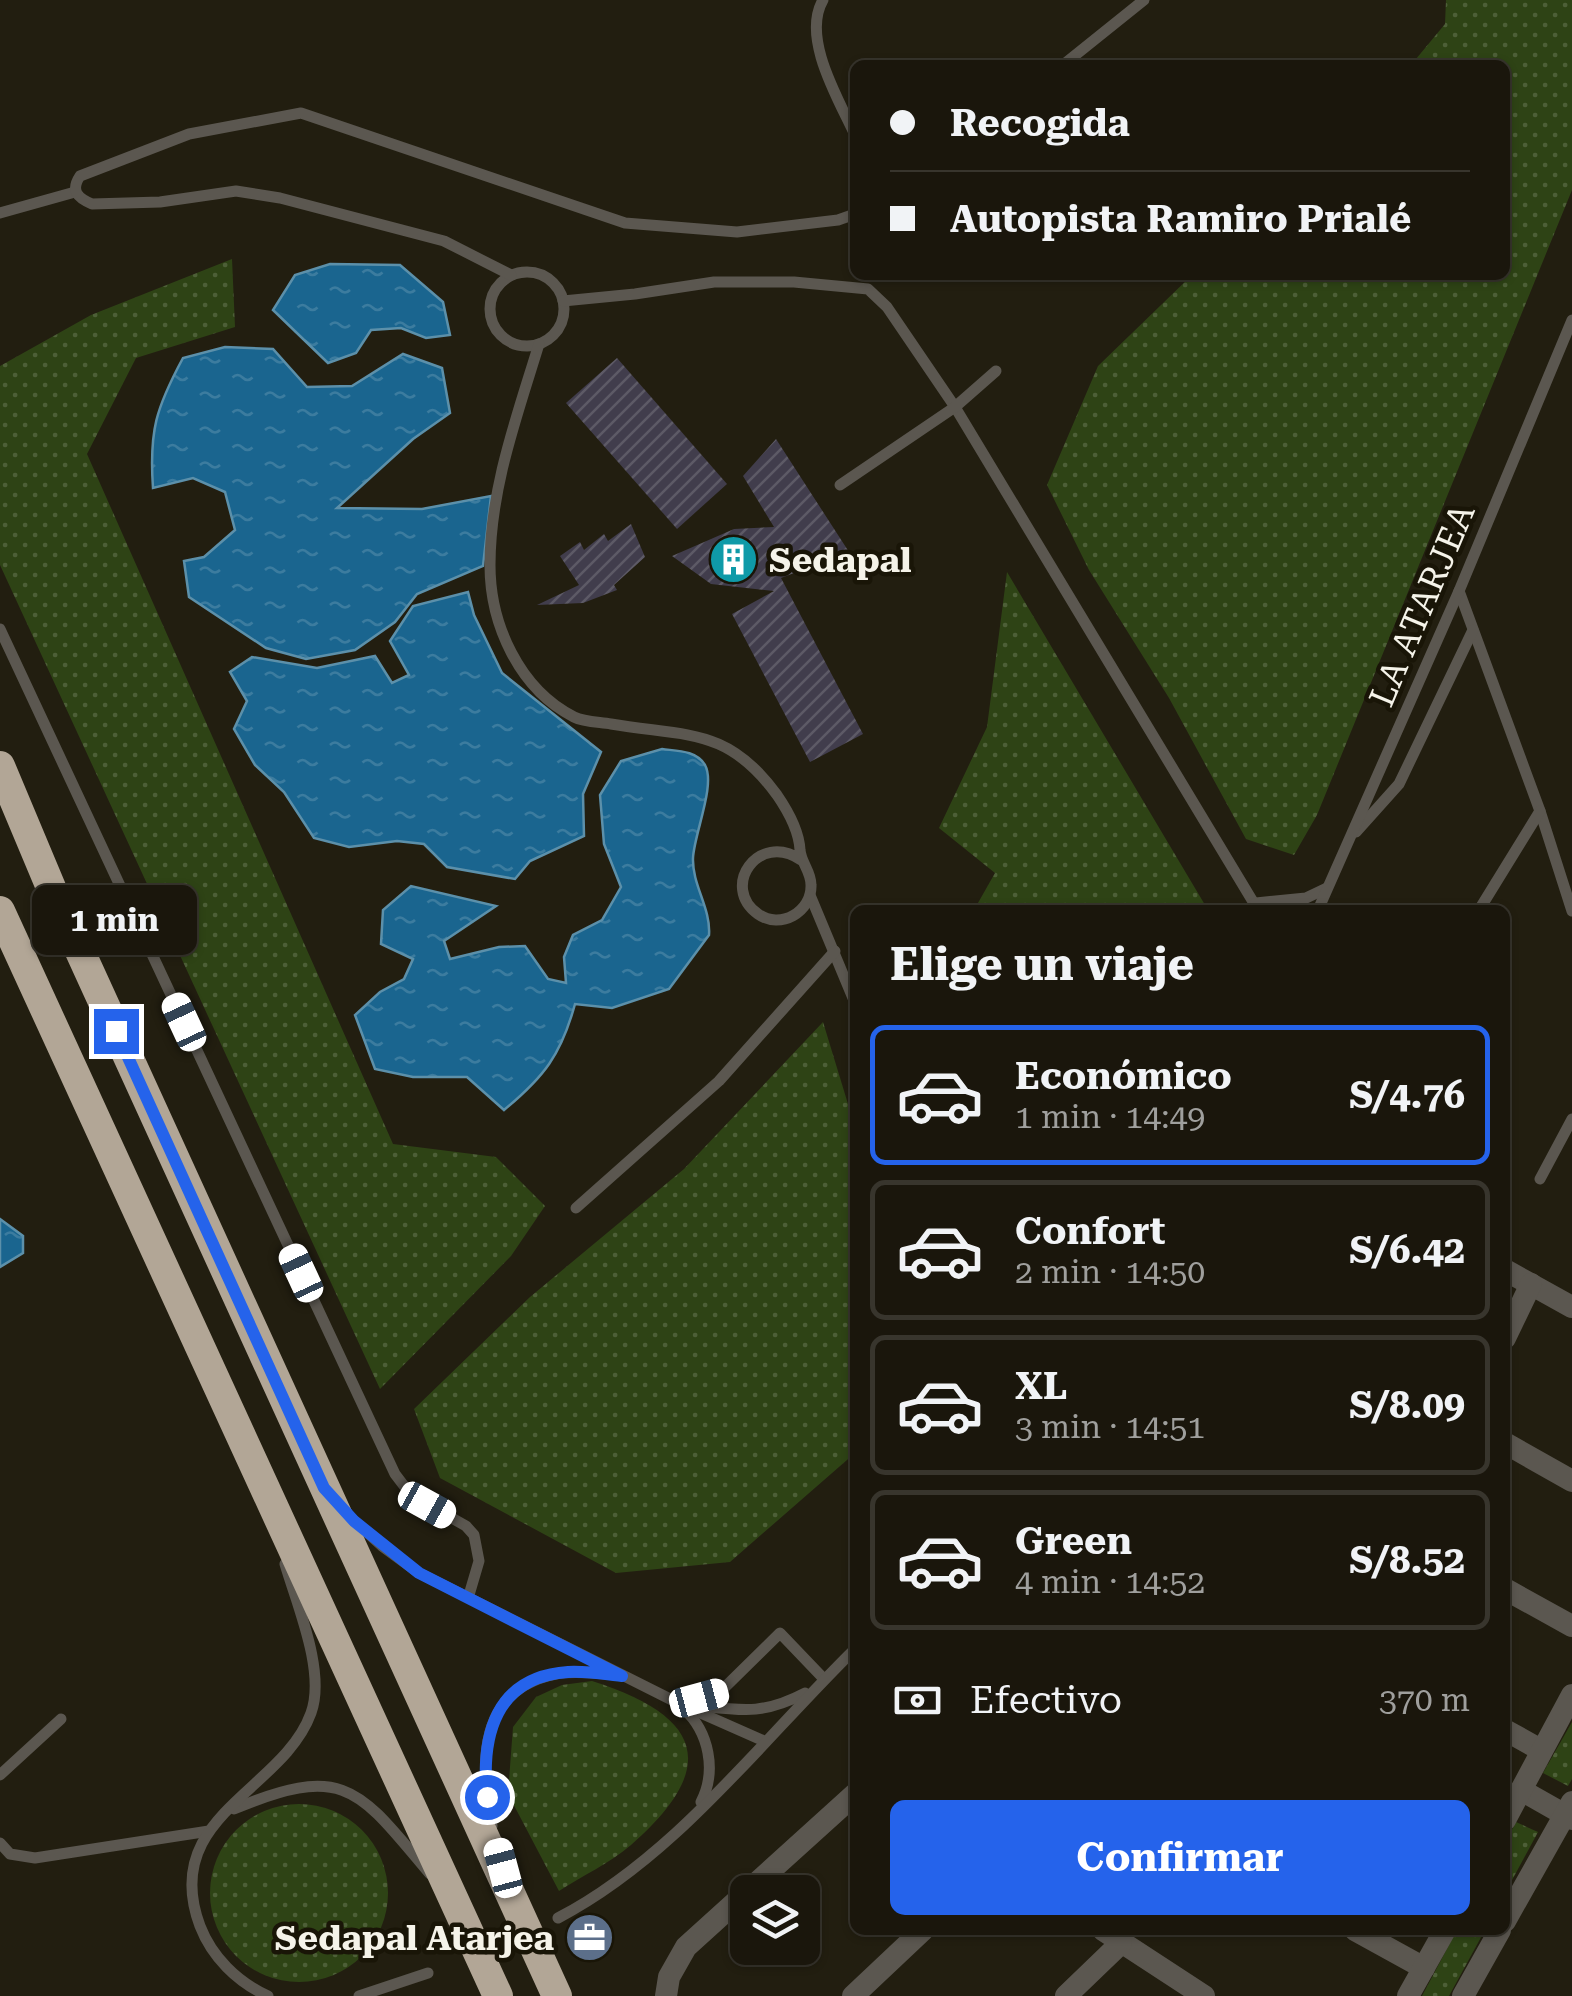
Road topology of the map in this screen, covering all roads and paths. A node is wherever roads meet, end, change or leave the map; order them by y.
1 (823, 0) edge
2 (1144, 0) edge
3 (1069, 60) edge
4 (850, 124) edge
5 (75, 192) junction
6 (0, 213) edge
7 (850, 216) edge
8 (511, 275) junction
9 (563, 300) junction
10 (1572, 320) edge
11 (539, 344) junction
12 (996, 372) dead end
13 (955, 406) junction
14 (840, 485) dead end
15 (1459, 591) junction
16 (0, 630) edge
17 (1474, 630) junction
18 (0, 766) edge
19 (1540, 811) junction
20 (1347, 843) junction
21 (800, 860) junction
22 (1327, 888) junction
23 (810, 895) junction
24 (1256, 905) edge
25 (1268, 905) edge
26 (1320, 905) edge
27 (1482, 905) edge
28 (1572, 911) edge
29 (0, 912) edge
30 (835, 951) junction
31 (850, 990) edge
32 (1572, 1120) edge
33 (1540, 1179) dead end
34 (576, 1208) dead end
35 (1510, 1273) edge
36 (1531, 1284) junction
37 (1572, 1307) edge
38 (1510, 1328) edge
39 (1510, 1445) edge
40 (1572, 1481) edge
41 (262, 1482) junction
42 (324, 1488) junction
43 (1510, 1591) edge
44 (469, 1596) junction
45 (1572, 1626) edge
46 (850, 1653) edge
47 (622, 1676) junction
48 (819, 1684) junction
49 (1572, 1696) edge
50 (678, 1703) junction
51 (61, 1719) dead end
52 (1510, 1733) edge
53 (764, 1741) junction
54 (1541, 1750) junction
55 (0, 1775) edge
56 (1521, 1790) junction
57 (850, 1799) edge
58 (697, 1810) junction
59 (1510, 1811) edge
60 (1570, 1812) edge
61 (225, 1813) junction
62 (209, 1832) junction
63 (0, 1843) edge
64 (508, 1889) junction
65 (460, 1910) junction
66 (1510, 1914) edge
67 (558, 1918) dead end
68 (919, 1935) edge
69 (1107, 1935) edge
70 (1110, 1935) edge
71 (1364, 1935) edge
72 (1441, 1935) edge
73 (1497, 1935) edge
74 (1424, 1968) junction
75 (428, 1973) dead end
76 (268, 1996) edge
77 (358, 1996) edge
78 (498, 1996) edge
79 (558, 1996) edge
80 (666, 1996) edge
81 (854, 1996) edge
82 (1066, 1996) edge
83 (1204, 1996) edge
84 (1408, 1996) edge
85 (1463, 1996) edge

1 - 4 lane
2 - 3 lane
5 - 6 lane
5 - 7 lane
5 - 8 lane
8 - 9 lane
8 - 11 lane
9 - 11 lane
9 - 13 lane
10 - 15 lane, LA ATARJEA
11 - 21 lane
12 - 13 lane
13 - 14 lane
13 - 24 lane
15 - 17 lane
15 - 20 lane, LA ATARJEA
16 - 44 lane
17 - 19 lane
17 - 20 lane
18 - 42 highway
19 - 27 lane
19 - 28 lane
20 - 22 lane, LA ATARJEA
21 - 23 lane
21 - 23 lane
22 - 25 lane
22 - 26 lane, LA ATARJEA
23 - 30 lane
29 - 41 highway
30 - 31 lane
30 - 34 lane
32 - 33 lane
35 - 36 street
36 - 37 street
36 - 38 street
39 - 40 street
41 - 61 lane
41 - 65 highway
42 - 44 lane
42 - 64 highway
43 - 45 street
44 - 47 lane
46 - 48 lane
47 - 50 lane
47 - 64 lane
48 - 50 lane
48 - 50 lane
48 - 53 lane
49 - 54 street
50 - 53 lane
50 - 58 lane
51 - 55 lane
52 - 54 street
53 - 58 lane
54 - 56 street
56 - 59 street
56 - 60 street
57 - 80 street
58 - 67 lane
60 - 66 street
61 - 62 lane
61 - 65 lane
62 - 63 lane
62 - 76 lane
64 - 79 highway
65 - 78 highway
68 - 81 street
69 - 82 street
70 - 83 street
71 - 74 street
72 - 74 street
73 - 85 street
74 - 84 street
75 - 77 lane

